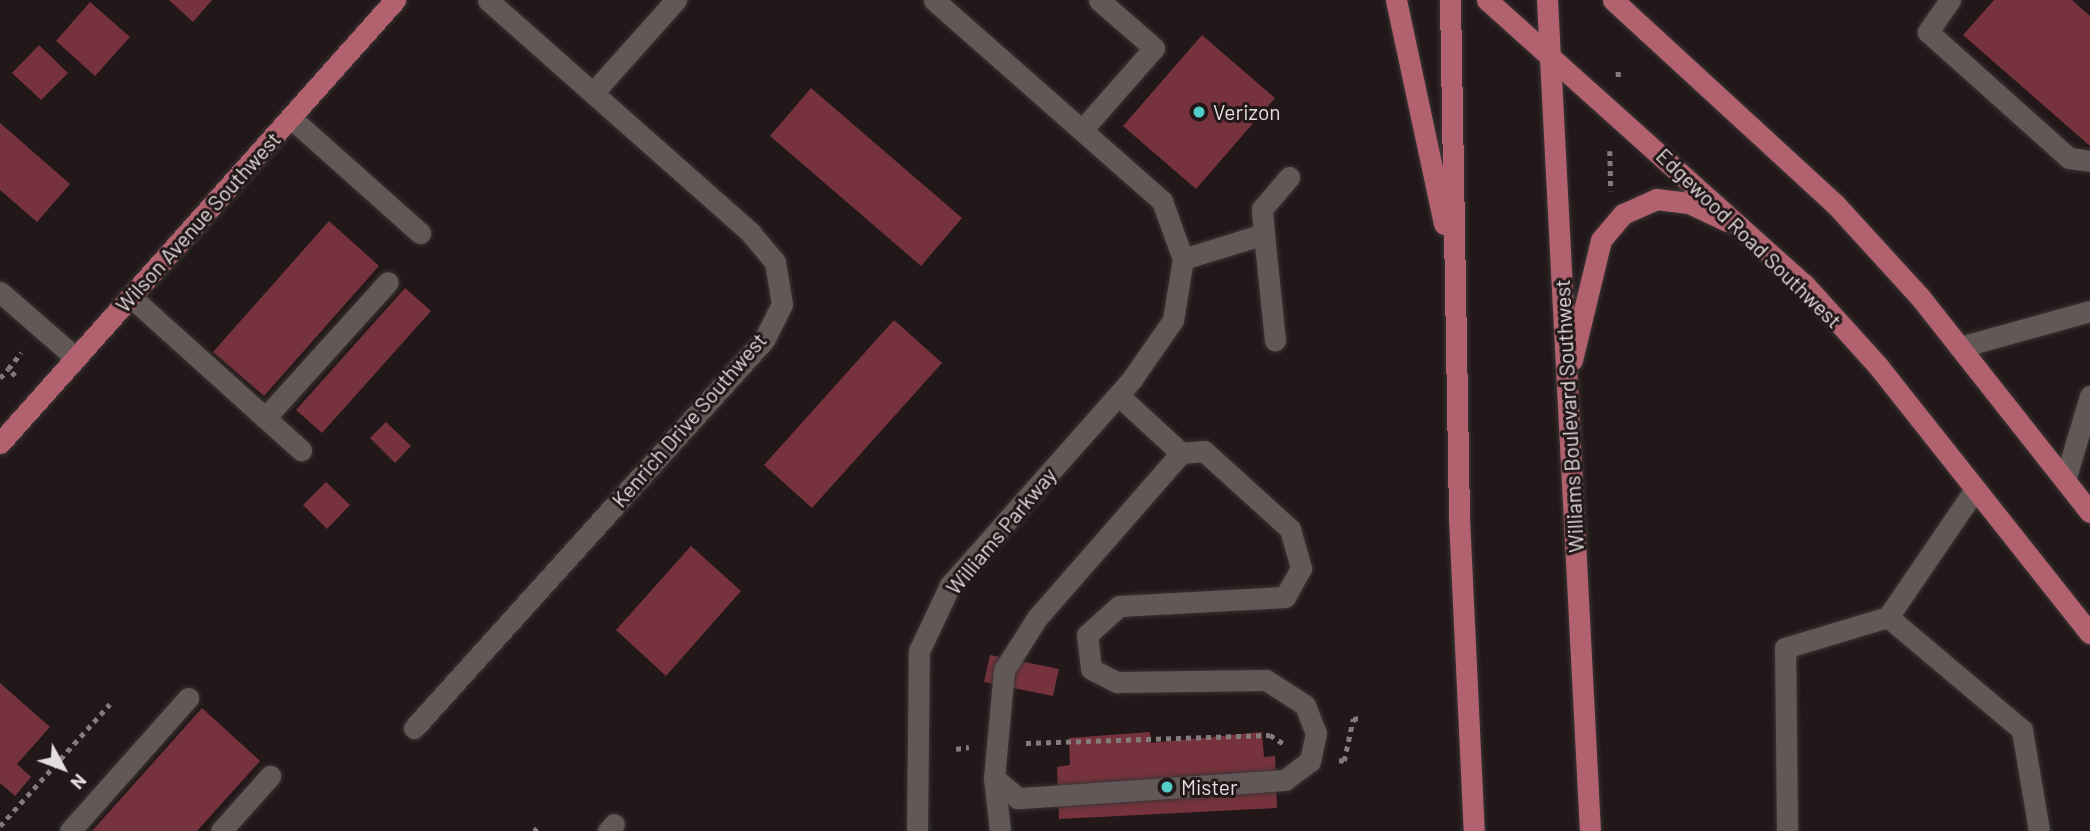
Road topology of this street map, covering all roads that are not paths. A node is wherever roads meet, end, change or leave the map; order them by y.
1 (396, 0) edge
2 (488, 0) edge
3 (676, 0) edge
4 (934, 0) edge
5 (1100, 0) edge
6 (1396, 0) edge
7 (1450, 0) edge
8 (1487, 0) edge
9 (1547, 0) edge
10 (1613, 0) edge
11 (1950, 0) edge
12 (1550, 51) junction
13 (593, 93) junction
14 (291, 118) junction
15 (1082, 130) junction
16 (2090, 161) edge
17 (1289, 177) dead end
18 (1746, 231) junction
19 (420, 233) dead end
20 (1264, 233) junction
21 (1183, 258) junction
22 (1455, 274) junction
23 (388, 282) dead end
24 (0, 292) edge
25 (131, 297) junction
26 (2090, 311) edge
27 (1275, 340) dead end
28 (1960, 347) junction
29 (76, 358) junction
30 (1567, 382) junction
31 (1125, 387) junction
32 (2090, 396) edge
33 (265, 418) junction
34 (0, 443) edge
35 (301, 450) dead end
36 (1181, 453) junction
37 (2065, 480) junction
38 (1974, 491) junction
39 (2090, 512) edge
40 (1888, 617) junction
41 (2090, 633) edge
42 (188, 698) dead end
43 (414, 728) dead end
44 (270, 776) dead end
45 (994, 778) junction
46 (70, 831) edge
47 (221, 831) edge
48 (917, 831) edge
49 (1000, 831) edge
50 (1474, 831) edge
51 (1590, 831) edge
52 (1787, 831) edge
53 (2039, 831) edge

1 - 14 main road, Wilson Avenue Southwest
2 - 13 street, Kenrich Drive Southwest
3 - 13 street
4 - 15 street
5 - 15 street
6 - 22 main road
7 - 22 main road
8 - 12 main road, Edgewood Road Southwest
9 - 12 main road, Williams Boulevard Southwest
10 - 28 main road
11 - 16 street
12 - 18 main road, Edgewood Road Southwest
12 - 30 main road, Williams Boulevard Southwest
13 - 43 street, Kenrich Drive Southwest
14 - 19 street
14 - 25 main road, Wilson Avenue Southwest
15 - 21 street
17 - 20 street
18 - 30 main road
18 - 38 main road, Edgewood Road Southwest
20 - 21 street
20 - 27 street
21 - 31 street, Williams Parkway
22 - 50 main road
23 - 33 street
24 - 29 street
25 - 29 main road, Wilson Avenue Southwest
25 - 33 street
26 - 28 street
28 - 37 main road
29 - 34 main road, Wilson Avenue Southwest
30 - 51 main road, Williams Boulevard Southwest
31 - 36 street
31 - 48 street, Williams Parkway
32 - 37 street
33 - 35 street
36 - 45 street
36 - 45 street
37 - 39 main road
38 - 40 street
38 - 41 main road, Edgewood Road Southwest
40 - 52 street
40 - 53 street
42 - 46 street
44 - 47 street
45 - 49 street

